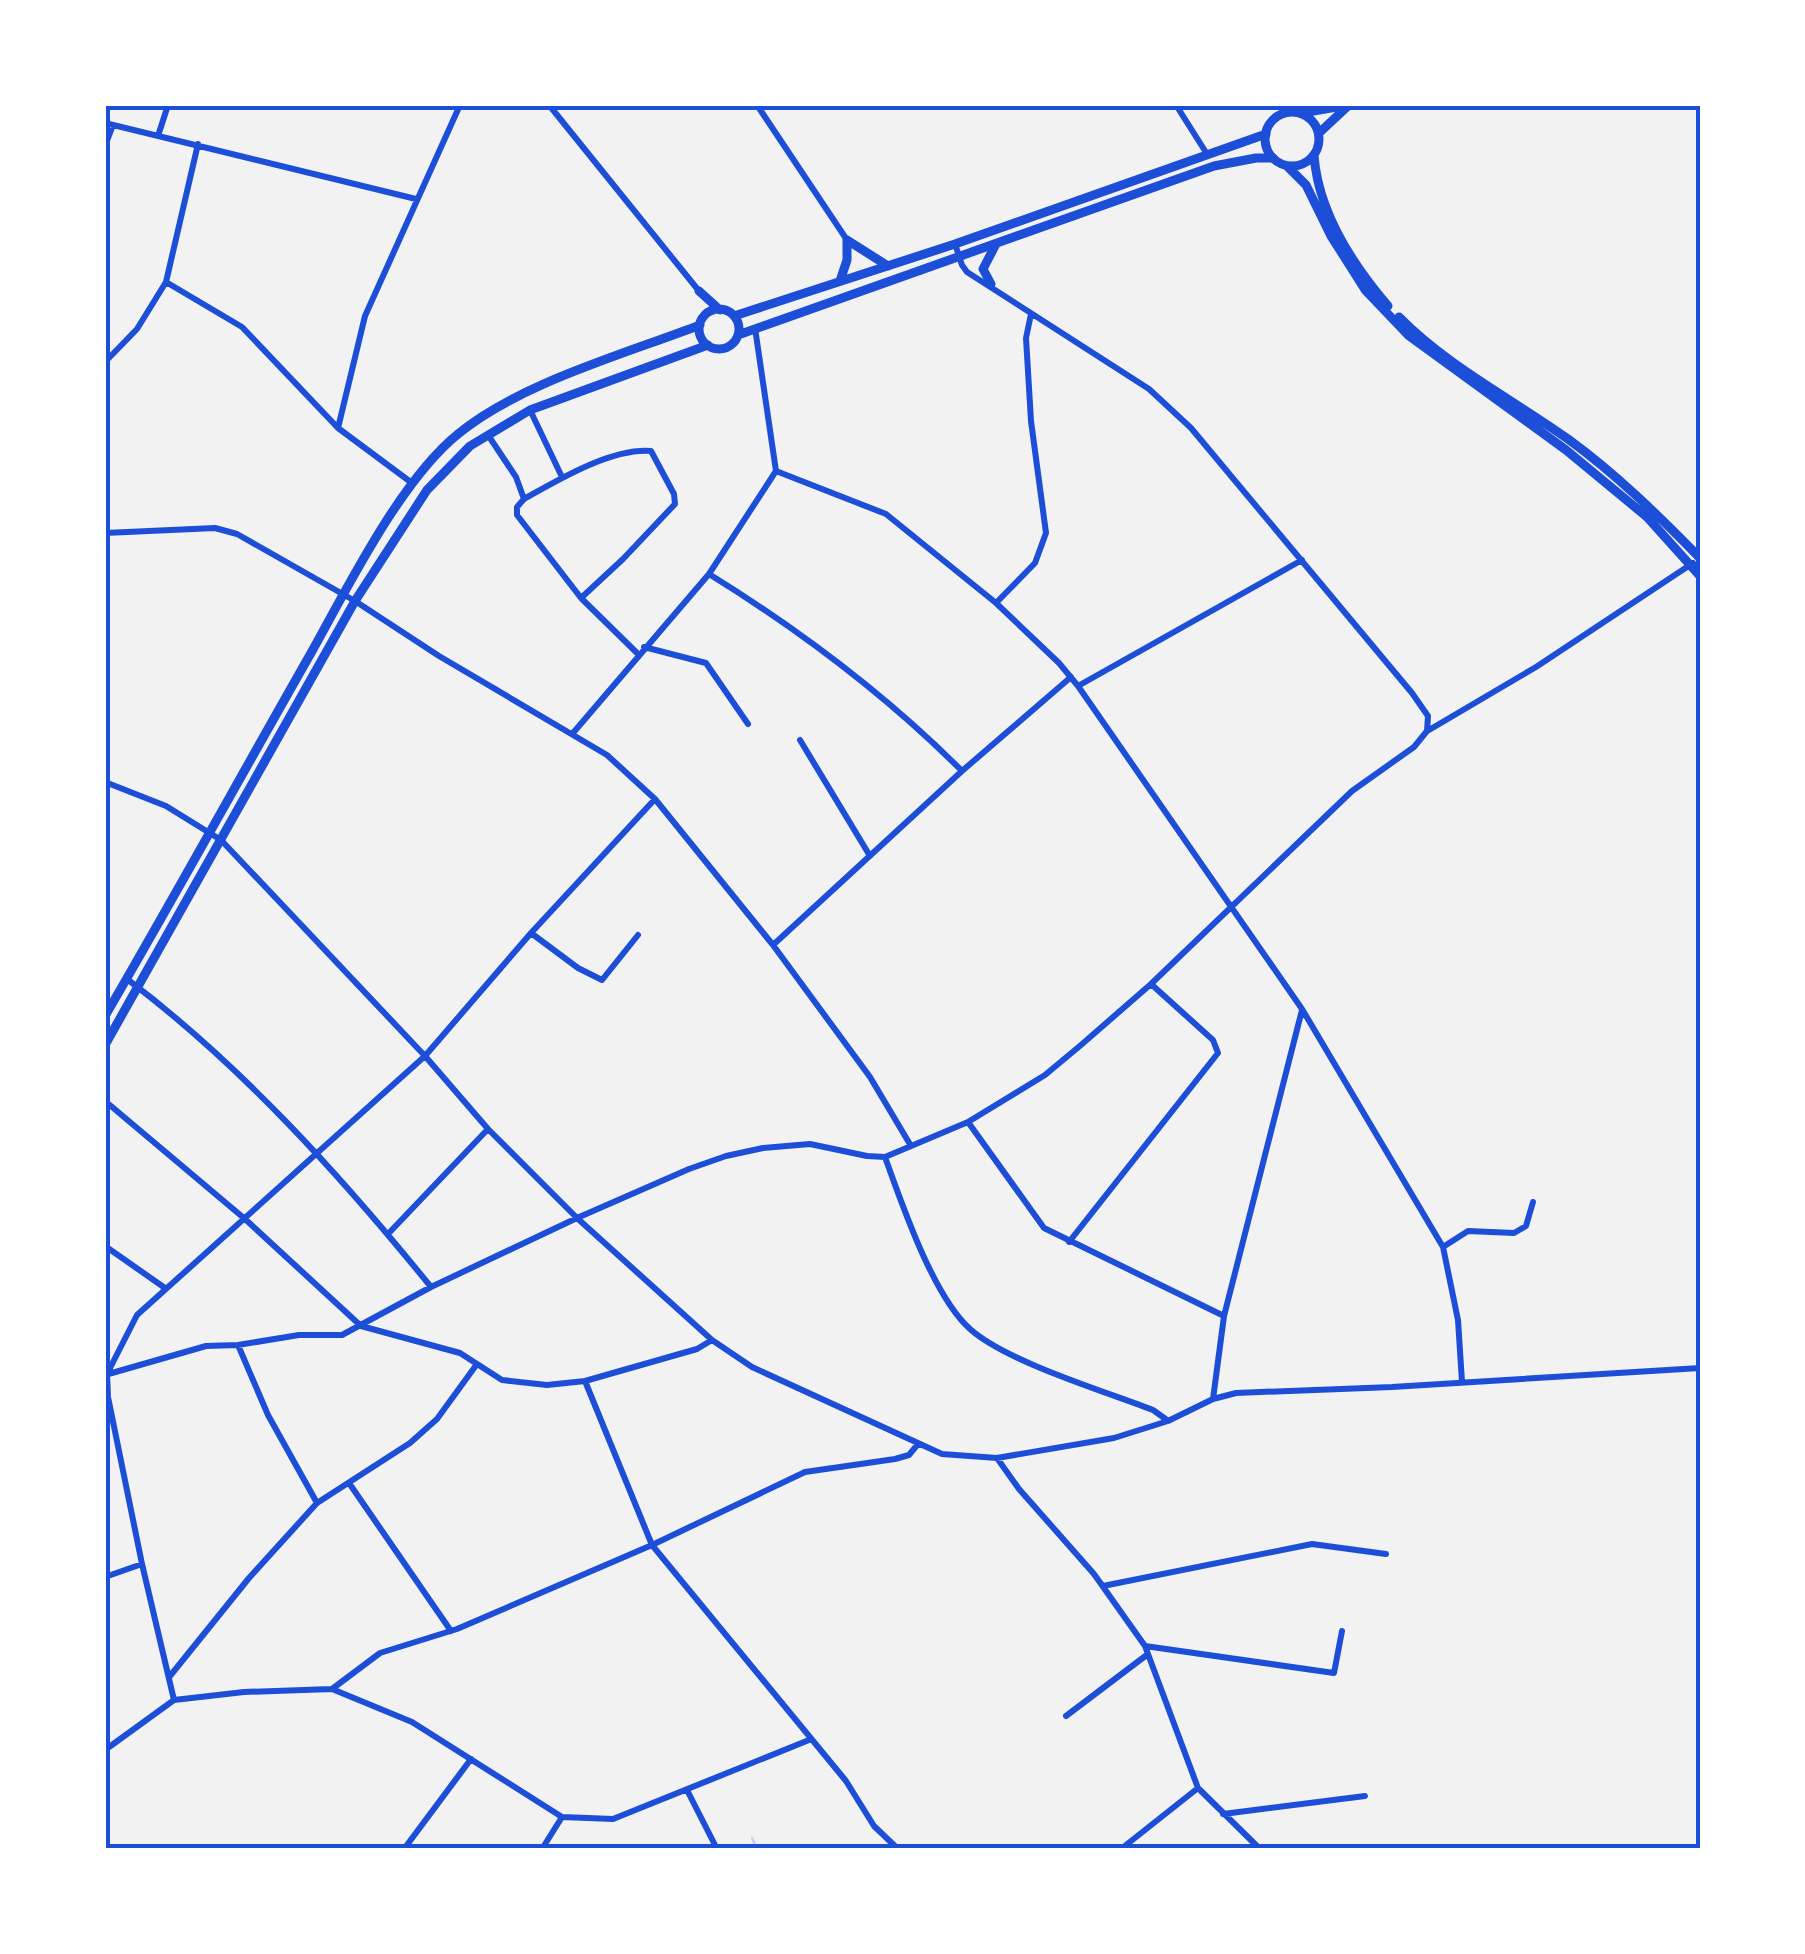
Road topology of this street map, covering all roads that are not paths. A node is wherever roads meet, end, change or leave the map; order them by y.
1 (168, 105) edge
2 (460, 105) edge
3 (549, 105) edge
4 (757, 105) edge
5 (1176, 105) edge
6 (1349, 105) edge
7 (1287, 108) edge
8 (1301, 113) junction
9 (109, 124) edge
10 (1319, 133) junction
11 (1266, 134) junction
12 (158, 136) junction
13 (198, 144) junction
14 (105, 146) edge
15 (1207, 154) junction
16 (1314, 156) junction
17 (1273, 158) junction
18 (1287, 166) junction
19 (416, 199) junction
20 (846, 240) junction
21 (955, 244) junction
22 (996, 244) junction
23 (959, 256) junction
24 (888, 266) junction
25 (840, 281) junction
26 (166, 282) junction
27 (991, 284) junction
28 (700, 291) junction
29 (720, 310) junction
30 (1031, 314) junction
31 (734, 316) junction
32 (702, 322) junction
33 (755, 327) junction
34 (738, 335) junction
35 (708, 345) junction
36 (105, 362) edge
37 (530, 410) junction
38 (338, 428) junction
39 (488, 435) junction
40 (776, 470) junction
41 (562, 477) junction
42 (412, 483) junction
43 (524, 499) junction
44 (105, 532) edge
45 (1700, 558) edge
46 (1302, 560) junction
47 (1690, 565) junction
48 (709, 574) junction
49 (1700, 576) edge
50 (344, 594) junction
51 (580, 598) junction
52 (355, 600) junction
53 (996, 603) junction
54 (644, 647) junction
55 (638, 654) junction
56 (1071, 676) junction
57 (1078, 686) junction
58 (748, 724) dead end
59 (1428, 731) junction
60 (573, 733) junction
61 (800, 740) dead end
62 (962, 771) junction
63 (105, 782) edge
64 (655, 799) junction
65 (209, 832) junction
66 (221, 840) junction
67 (870, 856) junction
68 (1231, 907) junction
69 (531, 933) junction
70 (638, 935) dead end
71 (773, 944) junction
72 (127, 978) junction
73 (1151, 984) junction
74 (138, 987) junction
75 (1302, 1009) junction
76 (105, 1016) edge
77 (105, 1046) edge
78 (425, 1056) junction
79 (105, 1101) edge
80 (968, 1122) junction
81 (488, 1128) junction
82 (912, 1146) junction
83 (318, 1156) junction
84 (885, 1156) junction
85 (1533, 1202) dead end
86 (245, 1218) junction
87 (576, 1218) junction
88 (388, 1234) junction
89 (1068, 1242) junction
90 (105, 1246) edge
91 (1443, 1247) junction
92 (432, 1287) junction
93 (165, 1288) junction
94 (1224, 1316) junction
95 (361, 1326) junction
96 (712, 1340) junction
97 (238, 1345) junction
98 (477, 1364) junction
99 (1700, 1368) edge
100 (106, 1373) edge
101 (586, 1381) junction
102 (1462, 1382) junction
103 (1212, 1399) junction
104 (1168, 1421) junction
105 (918, 1444) junction
106 (997, 1458) junction
107 (349, 1483) junction
108 (317, 1503) junction
109 (652, 1544) junction
110 (1386, 1554) dead end
111 (142, 1564) junction
112 (105, 1576) edge
113 (1102, 1586) junction
114 (1342, 1631) dead end
115 (451, 1632) junction
116 (1146, 1650) junction
117 (170, 1676) junction
118 (332, 1689) junction
119 (174, 1700) junction
120 (1066, 1716) dead end
121 (809, 1740) junction
122 (105, 1750) edge
123 (471, 1758) junction
124 (1198, 1788) junction
125 (687, 1790) junction
126 (1365, 1796) dead end
127 (1224, 1814) junction
128 (562, 1816) junction
129 (404, 1849) edge
130 (542, 1849) edge
131 (717, 1849) edge
132 (898, 1849) edge
133 (1121, 1849) edge
134 (1260, 1849) edge

1 - 12 street
2 - 19 street
3 - 28 street
4 - 20 street
5 - 15 street
6 - 8 main road
6 - 10 main road
7 - 8 main road
7 - 11 main road
8 - 10 main road
9 - 12 street
9 - 14 street
10 - 16 main road
11 - 15 main road
11 - 17 main road
12 - 13 street
13 - 19 street
13 - 26 street
15 - 21 main road
16 - 18 main road
16 - 45 main road
17 - 18 main road
17 - 22 main road
18 - 47 main road
19 - 38 street
20 - 24 main road
20 - 25 main road
21 - 23 street
21 - 24 main road
22 - 23 main road
22 - 27 main road
23 - 27 street
23 - 33 main road
24 - 25 main road
25 - 31 main road
26 - 36 street
26 - 38 street
27 - 30 street
28 - 29 main road
28 - 32 main road
29 - 31 main road
29 - 32 main road
30 - 46 street
30 - 53 street
31 - 34 main road
32 - 35 main road
32 - 42 main road
33 - 34 main road
33 - 40 street
34 - 35 main road
35 - 37 main road
37 - 39 main road
37 - 41 street
38 - 42 street
39 - 43 street
39 - 52 main road
40 - 48 street
40 - 53 street
41 - 43 street
41 - 51 street
42 - 50 main road
43 - 51 street
44 - 50 street
45 - 47 street
46 - 57 street
46 - 59 street
47 - 49 main road
47 - 59 street
48 - 54 street
48 - 62 street
50 - 52 street
50 - 65 main road
51 - 55 street
52 - 60 street
52 - 66 main road
53 - 56 street
54 - 55 street
54 - 58 street
55 - 60 street
56 - 57 street
56 - 62 street
57 - 68 street
59 - 68 street
60 - 64 street
61 - 67 street
62 - 67 street
63 - 65 street
64 - 69 street
64 - 71 street
65 - 66 street
65 - 72 main road
66 - 74 main road
66 - 78 street
67 - 71 street
68 - 73 street
68 - 75 street
69 - 70 street
69 - 78 street
71 - 82 street
72 - 74 street
72 - 76 main road
73 - 80 street
73 - 89 street
74 - 77 main road
74 - 83 street
75 - 91 street
75 - 94 street
78 - 81 street
78 - 83 street
79 - 86 street
80 - 82 street
80 - 89 street
81 - 87 street
81 - 88 street
82 - 84 street
83 - 86 street
83 - 88 street
84 - 87 street
84 - 104 street
85 - 91 street
86 - 93 street
86 - 95 street
87 - 92 street
87 - 96 street
88 - 92 street
89 - 94 street
90 - 93 street
91 - 102 street
92 - 95 street
93 - 100 street
94 - 103 street
95 - 97 street
95 - 98 street
96 - 101 street
96 - 105 street
97 - 100 street
97 - 108 street
98 - 101 street
98 - 107 street
99 - 102 street
100 - 111 street
101 - 109 street
102 - 103 street
103 - 104 street
104 - 106 street
105 - 106 street
105 - 109 street
106 - 113 street
107 - 108 street
107 - 115 street
108 - 117 street
109 - 115 street
109 - 121 street
110 - 113 street
111 - 112 street
111 - 117 street
113 - 116 street
114 - 116 street
115 - 118 street
116 - 120 street
116 - 124 street
117 - 119 street
118 - 119 street
118 - 123 street
119 - 122 street
121 - 125 street
121 - 132 street
123 - 128 street
123 - 129 street
124 - 127 street
124 - 133 street
125 - 128 street
125 - 131 street
126 - 127 street
127 - 134 street
128 - 130 street

